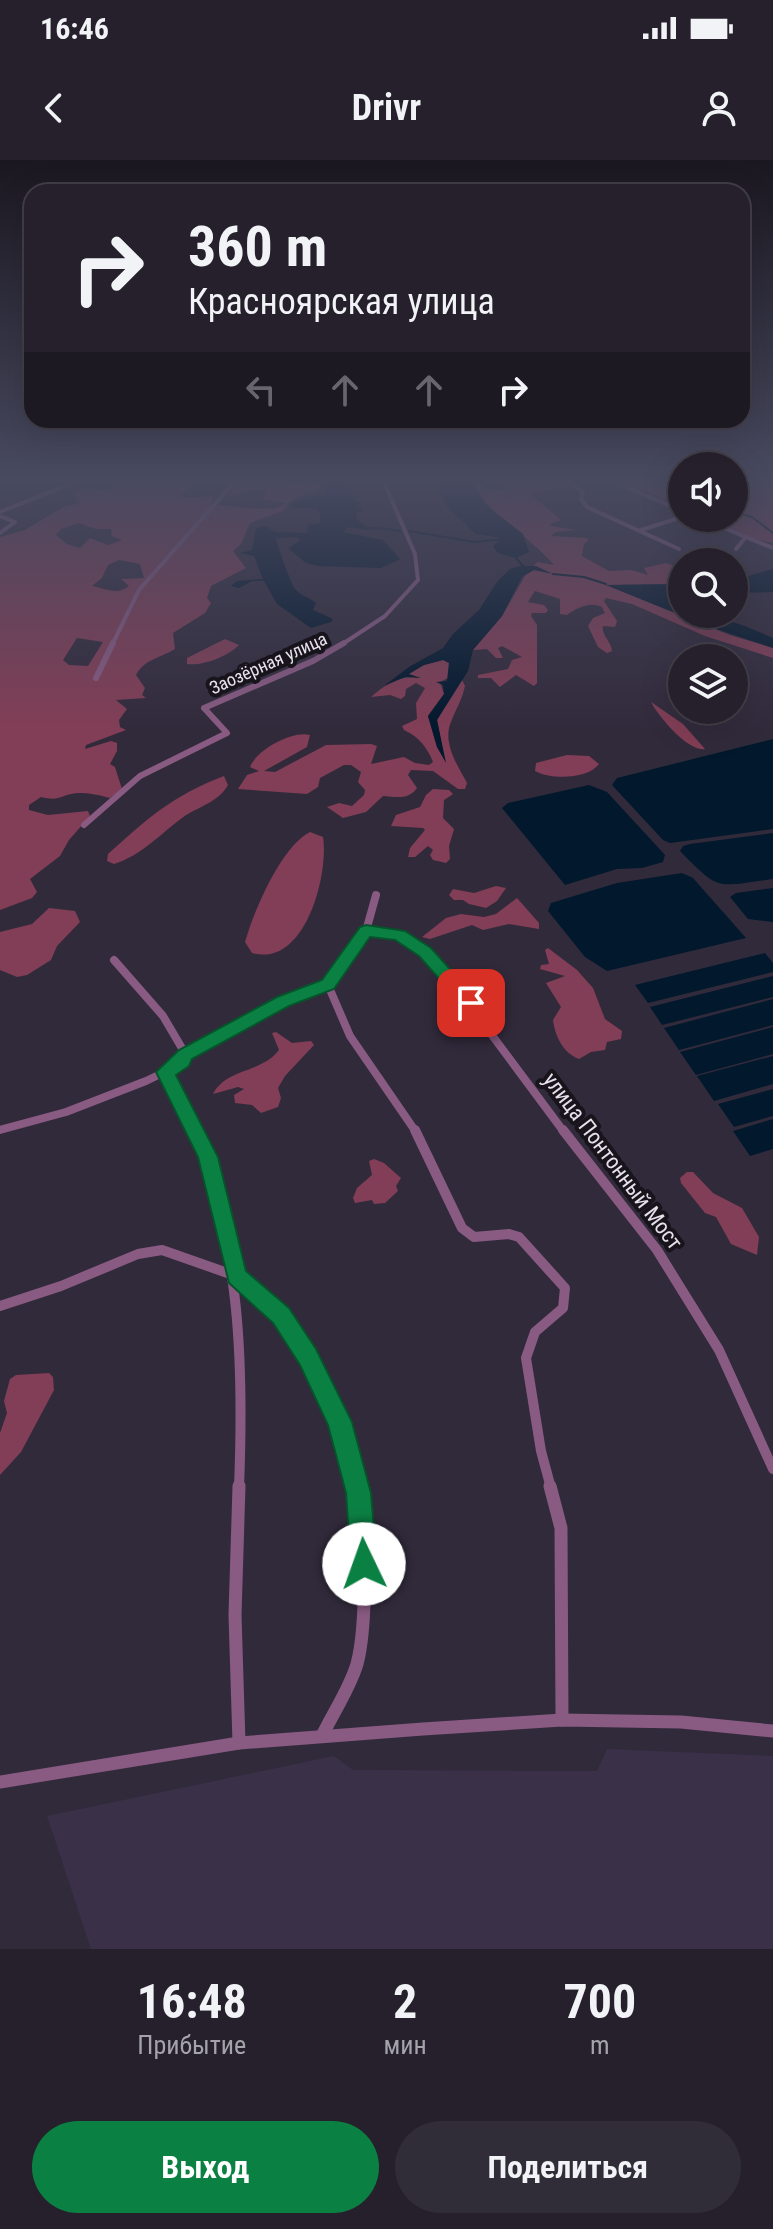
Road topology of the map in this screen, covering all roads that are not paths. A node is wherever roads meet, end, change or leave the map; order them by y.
1 (161, 563) edge
2 (416, 563) edge
3 (96, 678) dead end
4 (84, 825) dead end
5 (376, 895) dead end
6 (366, 931) junction
7 (114, 960) dead end
8 (328, 985) junction
9 (186, 1055) junction
10 (165, 1072) junction
11 (0, 1130) edge
12 (236, 1276) junction
13 (0, 1306) edge
14 (773, 1469) edge
15 (562, 1720) junction
16 (773, 1731) edge
17 (322, 1736) junction
18 (239, 1743) junction
19 (0, 1782) edge

1 - 3 street
2 - 4 street, Заозёрная улица
5 - 6 street
6 - 8 street
6 - 14 street, улица Понтонный Мост
7 - 9 street
8 - 9 street
8 - 15 street
9 - 10 street
10 - 11 street
10 - 12 street
12 - 13 street
12 - 17 street
12 - 18 street
15 - 16 street
15 - 17 street
17 - 18 street
18 - 19 street

